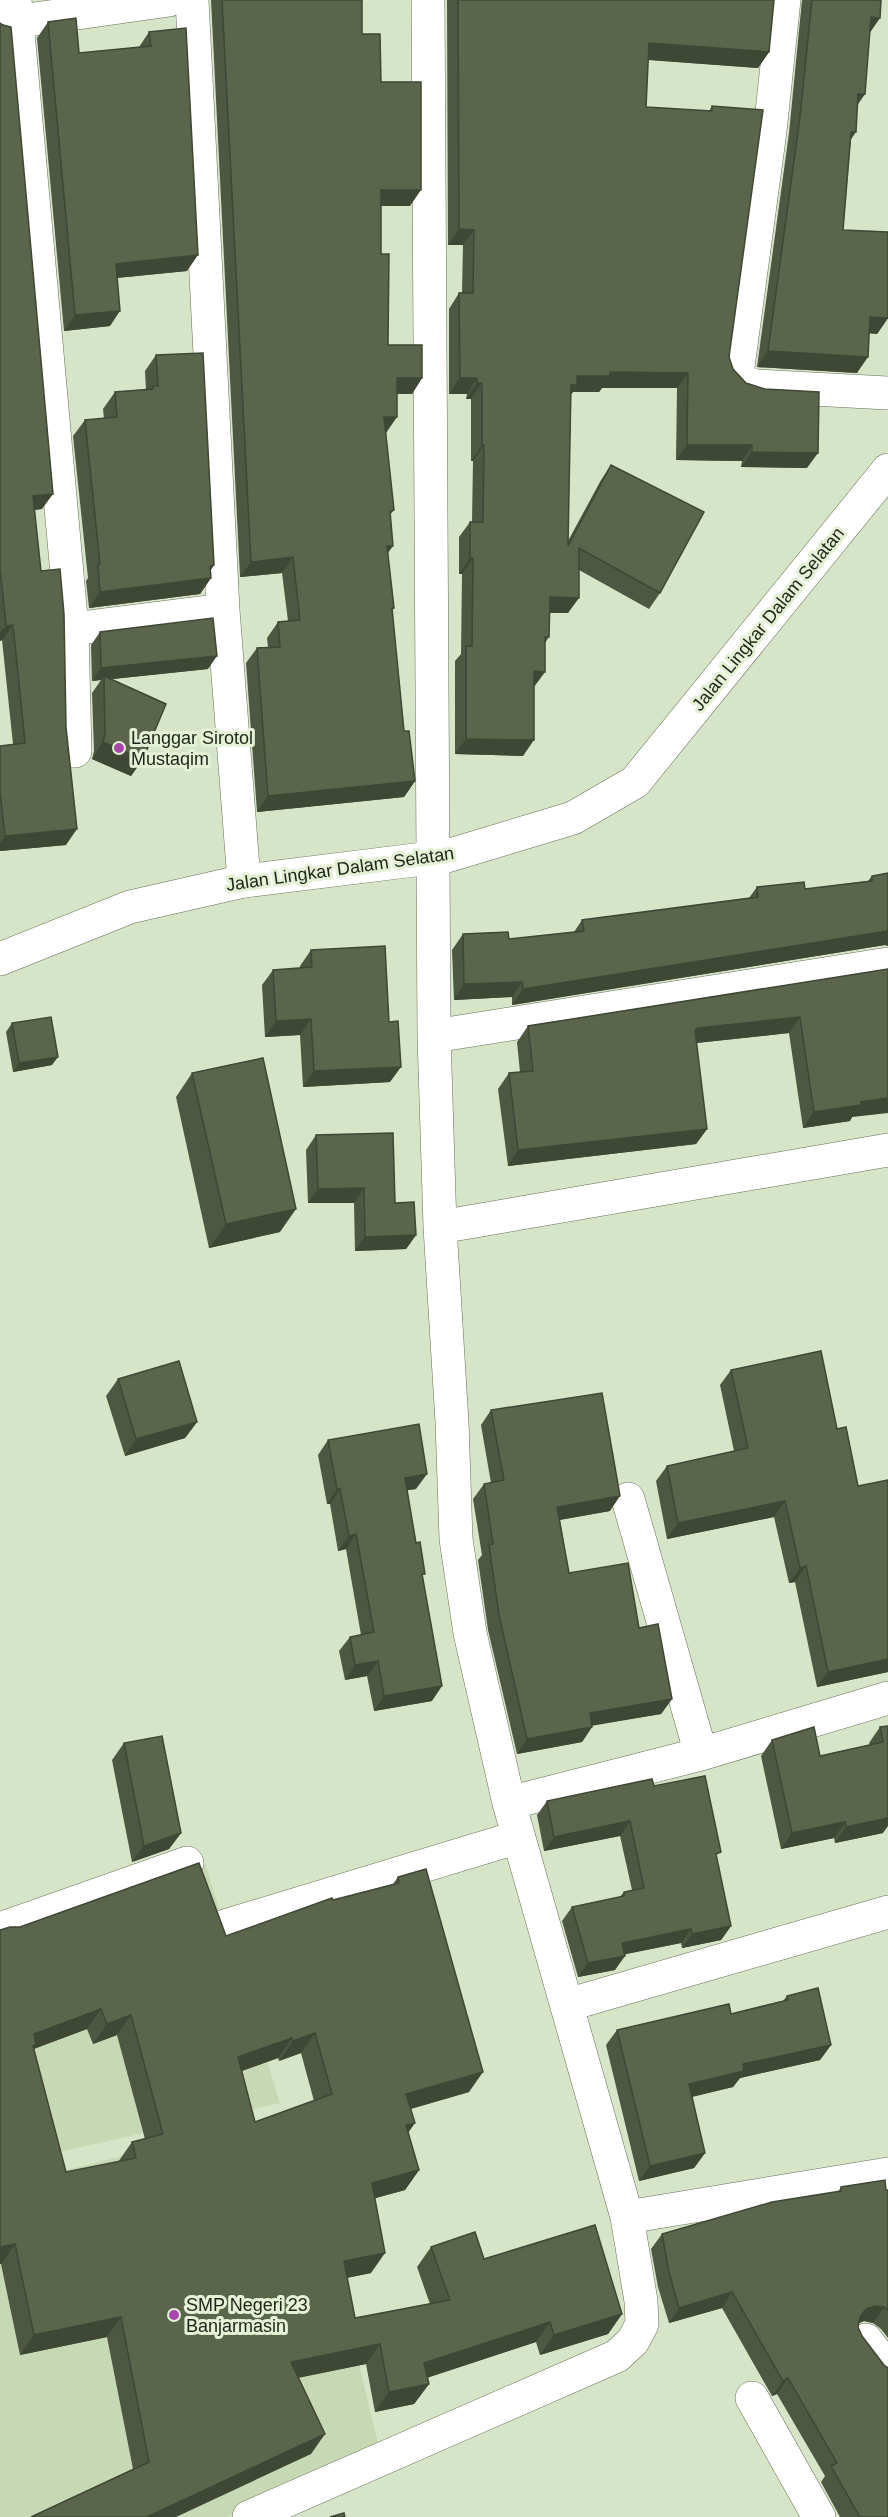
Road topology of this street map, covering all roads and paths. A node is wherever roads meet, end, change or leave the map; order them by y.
1 (169, 0) edge
2 (192, 0) edge
3 (428, 0) edge
4 (784, 0) edge
5 (11, 15) edge
6 (888, 393) edge
7 (888, 472) edge
8 (223, 610) junction
9 (72, 629) junction
10 (75, 751) dead end
11 (433, 858) junction
12 (244, 881) junction
13 (0, 959) edge
14 (888, 964) edge
15 (434, 1036) junction
16 (888, 1150) edge
17 (440, 1227) junction
18 (628, 1499) dead end
19 (888, 1698) edge
20 (701, 1754) junction
21 (509, 1803) junction
22 (518, 1837) junction
23 (187, 1863) dead end
24 (888, 1912) edge
25 (225, 1926) edge
26 (0, 1929) edge
27 (567, 2005) junction
28 (888, 2174) edge
29 (627, 2217) junction
30 (866, 2340) edge
31 (888, 2369) edge
32 (752, 2398) dead end
33 (249, 2517) edge
34 (819, 2517) edge

1 - 5 street
2 - 8 street
3 - 11 street
4 - 6 street
5 - 9 street
7 - 11 street, Jalan Lingkar Dalam Selatan
8 - 9 street
8 - 12 street
9 - 10 street
11 - 12 street, Jalan Lingkar Dalam Selatan
11 - 15 street
12 - 13 street, Jalan Lingkar Dalam Selatan
14 - 15 street
15 - 17 street
16 - 17 street
17 - 21 street
18 - 20 street
19 - 20 street
20 - 21 street
21 - 22 street
22 - 25 street
22 - 27 street
23 - 26 street
24 - 27 street
27 - 29 street
28 - 29 street
29 - 33 street
30 - 31 street
32 - 34 street

